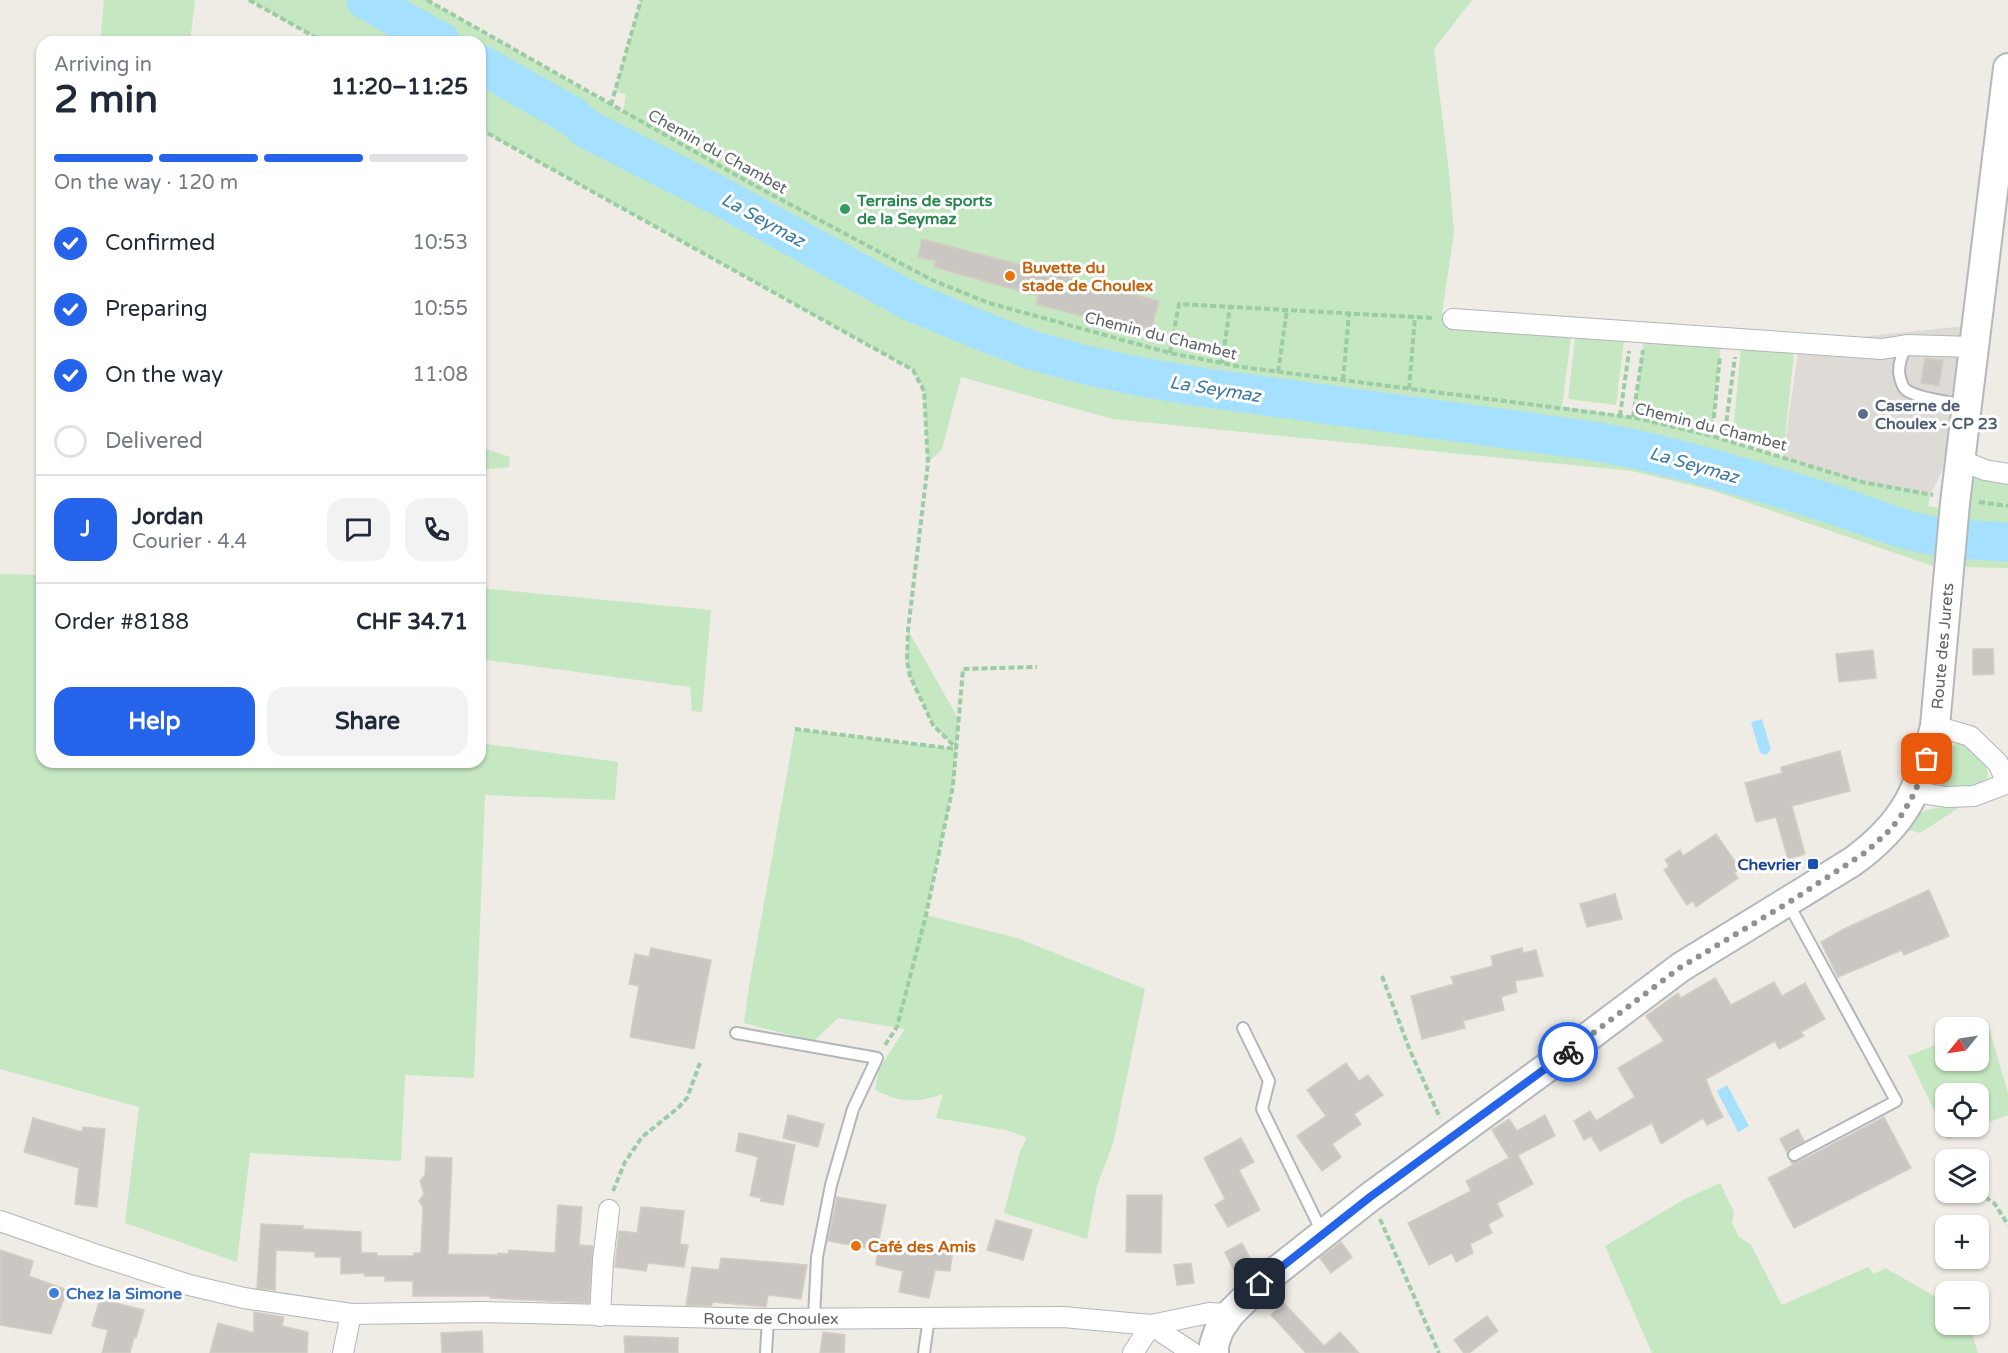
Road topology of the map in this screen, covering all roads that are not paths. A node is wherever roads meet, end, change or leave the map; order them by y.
1 (2008, 68) edge
2 (1453, 319) road end
3 (1907, 345) junction
4 (1973, 347) junction
5 (1966, 405) junction
6 (1960, 460) junction
7 (2008, 474) edge
8 (1935, 726) junction
9 (2007, 783) edge
10 (1915, 792) junction
11 (1788, 903) junction
12 (1243, 1028) dead end
13 (736, 1034) dead end
14 (1794, 1155) dead end
15 (609, 1210) road end
16 (0, 1221) edge
17 (1323, 1234) junction
18 (351, 1314) junction
19 (1230, 1314) junction
20 (600, 1316) junction
21 (929, 1317) junction
22 (814, 1318) junction
23 (768, 1319) junction
24 (1151, 1325) junction
25 (1207, 1350) edge
26 (343, 1353) edge
27 (766, 1353) edge
28 (924, 1353) edge
29 (1133, 1353) edge

1 - 4 street, Route des Jurets
2 - 3 street
3 - 4 street
3 - 5 lane
4 - 5 street, Route des Jurets
5 - 6 street, Route des Jurets
6 - 7 street
6 - 8 street, Route des Jurets
8 - 9 street
8 - 10 street, Route des Jurets
9 - 10 street
10 - 11 street, Route des Jurets
11 - 14 lane
11 - 17 street, Route des Jurets
12 - 17 lane
13 - 22 lane
15 - 20 street
16 - 18 street, Route de Choulex
17 - 19 street, Route des Jurets
18 - 20 street, Route de Choulex
18 - 26 street
19 - 24 street, Route de Choulex
19 - 25 street, Route des Jurets
20 - 23 street, Route de Choulex
21 - 22 street, Route de Choulex
21 - 24 street, Route de Choulex
21 - 28 lane
22 - 23 street, Route de Choulex
23 - 27 lane
24 - 25 street
24 - 29 street

